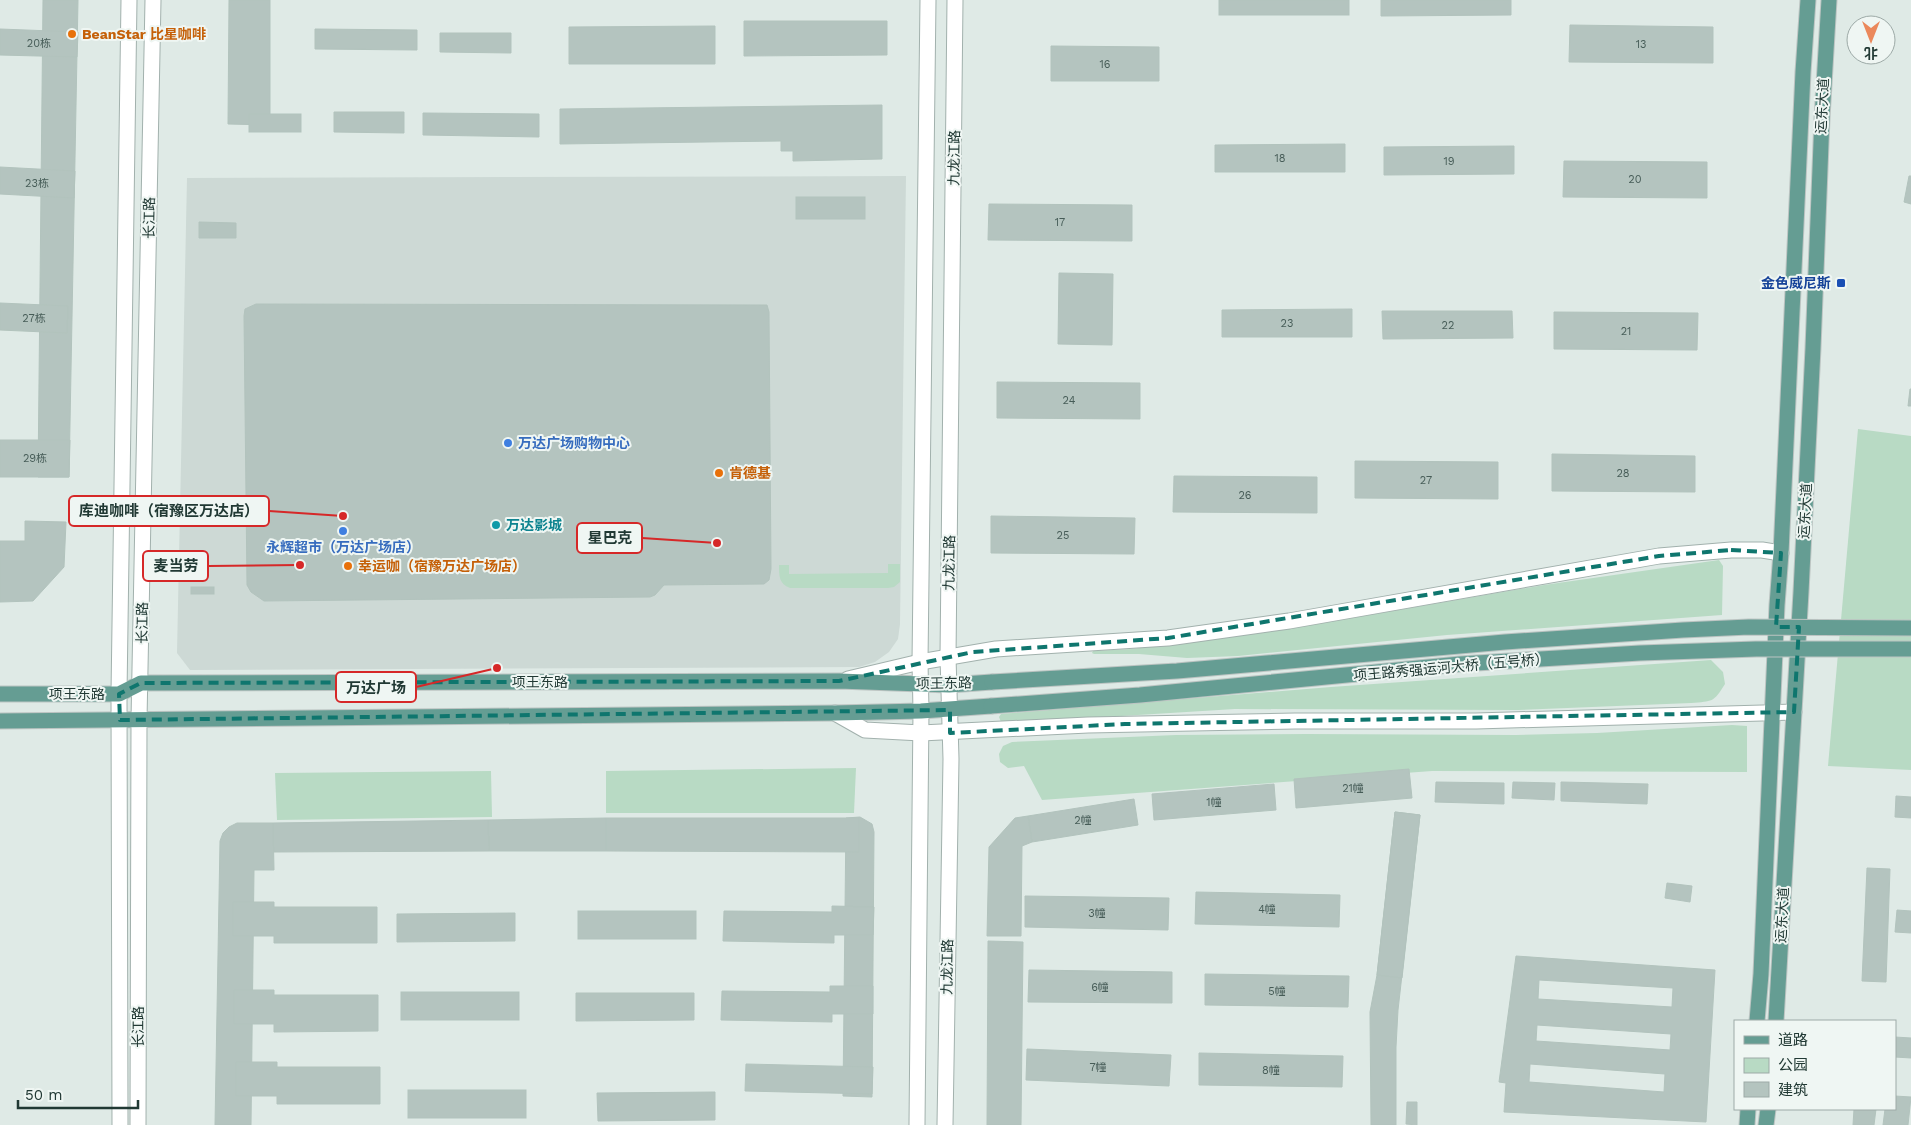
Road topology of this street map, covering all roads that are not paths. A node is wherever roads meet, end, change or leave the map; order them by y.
1 (129, 0) edge
2 (153, 0) edge
3 (928, 0) edge
4 (955, 0) edge
5 (1808, 0) edge
6 (1829, 0) edge
7 (1781, 553) junction
8 (1911, 628) edge
9 (1911, 649) edge
10 (948, 657) junction
11 (920, 662) junction
12 (839, 681) junction
13 (992, 682) joint
14 (141, 683) junction
15 (920, 684) junction
16 (949, 685) junction
17 (0, 694) edge
18 (119, 694) junction
19 (991, 706) joint
20 (950, 710) junction
21 (921, 711) junction
22 (1773, 712) junction
23 (1794, 712) junction
24 (835, 713) junction
25 (120, 720) junction
26 (139, 720) junction
27 (0, 721) edge
28 (950, 732) junction
29 (921, 733) junction
30 (1757, 1020) edge
31 (1776, 1020) edge
32 (1748, 1110) edge
33 (1768, 1110) edge
34 (120, 1125) edge
35 (138, 1125) edge
36 (917, 1125) edge
37 (945, 1125) edge
38 (1747, 1125) edge
39 (1766, 1125) edge

1 - 18 street, 长江路
2 - 14 street, 长江路
3 - 11 street, 九龙江路
4 - 10 street, 九龙江路
5 - 7 main road, 运东大道
6 - 23 main road, 运东大道
7 - 10 street
7 - 22 main road, 运东大道
8 - 13 main road, 项王路秀强运河大桥（五号桥）, bridge
9 - 19 main road, 项王路秀强运河大桥（五号桥）, bridge
10 - 11 street
10 - 16 street, 九龙江路
11 - 12 street
11 - 15 street, 九龙江路
12 - 14 main road, 项王东路
12 - 15 main road, 项王东路
13 - 16 main road, 项王东路
14 - 18 main road, 项王东路
14 - 26 street, 长江路
15 - 16 main road, 项王东路
15 - 21 street, 九龙江路
16 - 20 street, 九龙江路
17 - 18 main road, 项王东路
18 - 25 street, 长江路
19 - 20 main road, 项王东路
20 - 21 main road, 项王东路
20 - 28 street, 九龙江路
21 - 24 main road, 项王东路
21 - 29 street, 九龙江路
22 - 23 street
22 - 28 street
22 - 30 main road, 运东大道
23 - 31 main road, 运东大道
24 - 26 main road, 项王东路
24 - 29 street
25 - 26 main road, 项王东路
25 - 27 main road, 项王东路
25 - 34 street, 长江路
26 - 35 street, 长江路
28 - 29 street
28 - 37 street, 九龙江路
29 - 36 street, 九龙江路
32 - 38 main road
33 - 39 main road

